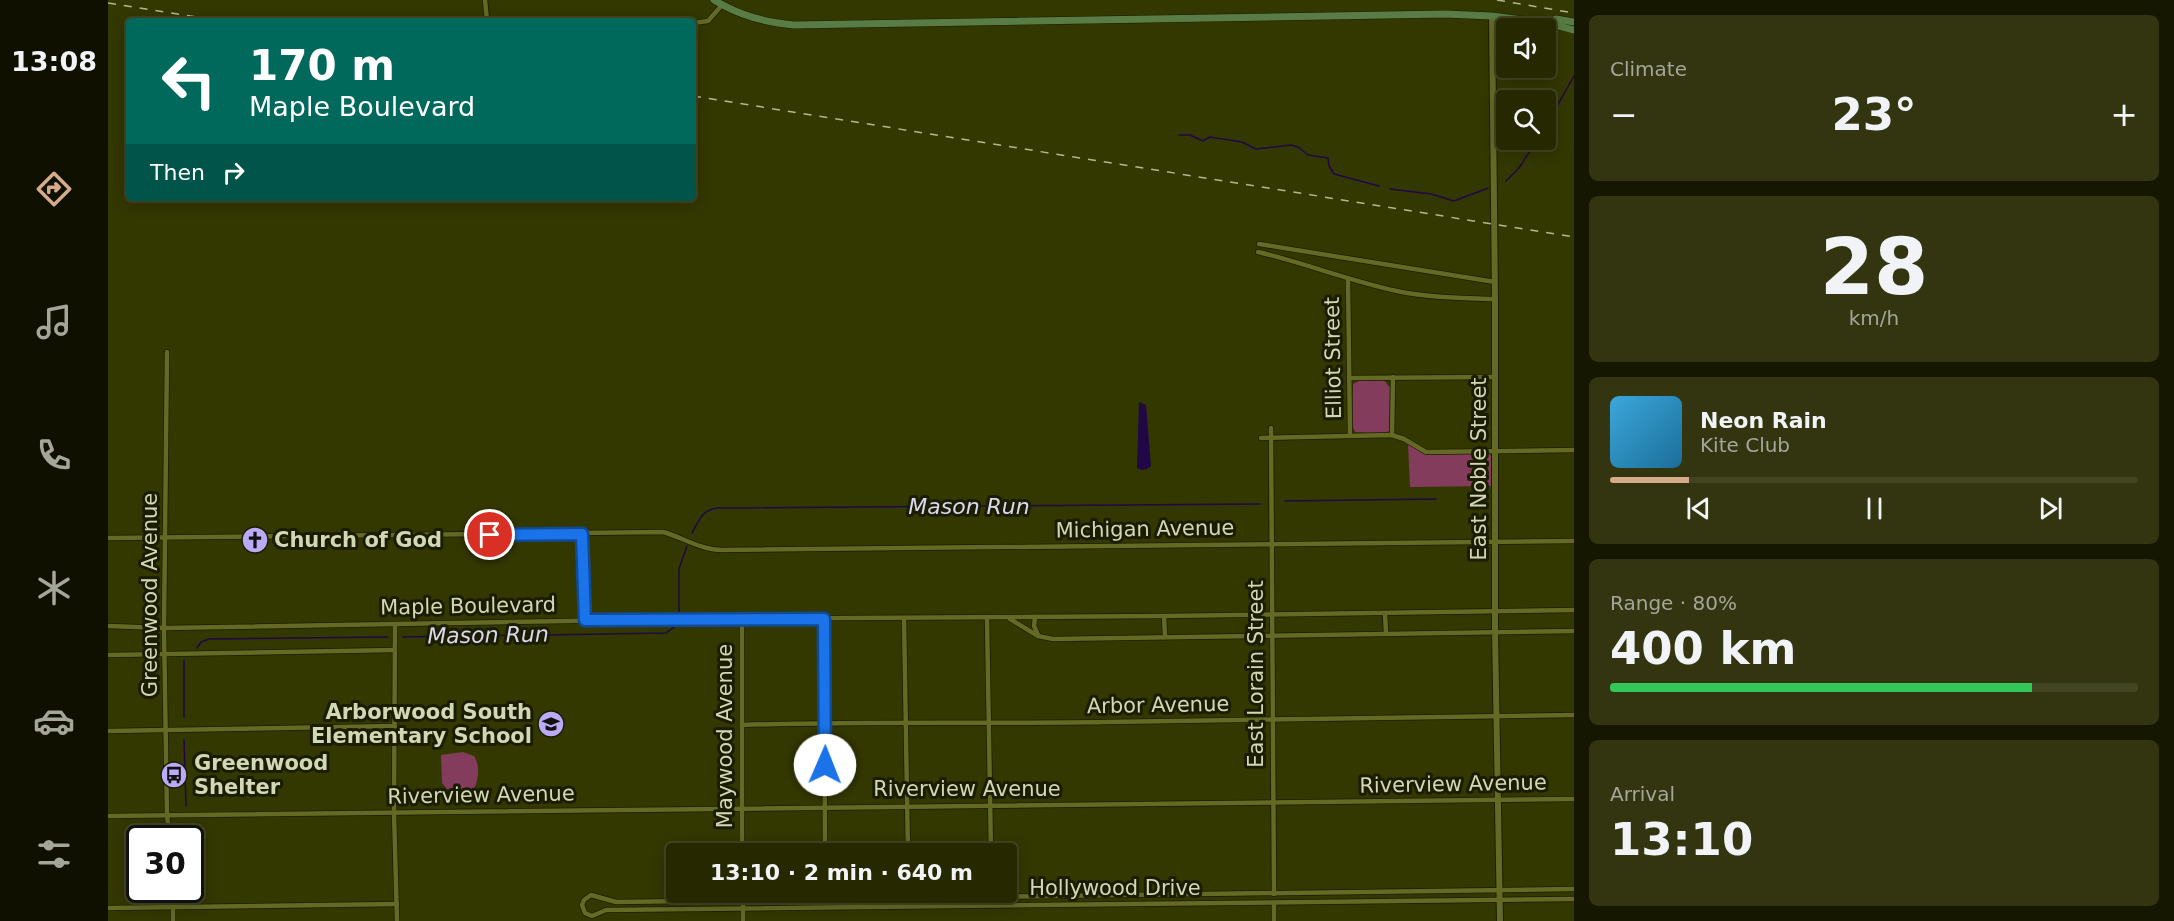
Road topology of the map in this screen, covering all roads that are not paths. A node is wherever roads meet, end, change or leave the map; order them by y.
1 (485, 0) edge
2 (714, 0) edge
3 (722, 5) junction
4 (1492, 16) junction
5 (487, 18) edge
6 (1508, 18) edge
7 (1556, 19) edge
8 (1574, 22) edge
9 (696, 23) edge
10 (1556, 25) edge
11 (1574, 30) edge
12 (1259, 244) dead end
13 (1270, 246) junction
14 (1258, 252) dead end
15 (1269, 255) junction
16 (1348, 279) junction
17 (1495, 282) junction
18 (1495, 299) junction
19 (167, 352) dead end
20 (1495, 376) junction
21 (1393, 377) junction
22 (1350, 378) junction
23 (1271, 428) dead end
24 (1392, 435) junction
25 (1350, 436) junction
26 (1261, 438) dead end
27 (1272, 438) junction
28 (1574, 450) edge
29 (1494, 451) junction
30 (582, 534) junction
31 (165, 537) junction
32 (108, 538) edge
33 (1574, 541) edge
34 (1495, 542) junction
35 (1272, 544) junction
36 (1495, 610) junction
37 (1574, 610) edge
38 (1271, 614) junction
39 (1385, 614) junction
40 (1164, 616) junction
41 (1008, 617) junction
42 (904, 618) junction
43 (987, 618) junction
44 (1035, 618) junction
45 (742, 619) junction
46 (824, 619) junction
47 (585, 620) junction
48 (395, 624) junction
49 (108, 626) edge
50 (164, 628) junction
51 (1495, 631) junction
52 (1574, 631) edge
53 (1386, 633) junction
54 (1272, 635) junction
55 (1038, 636) junction
56 (1165, 636) junction
57 (395, 650) junction
58 (165, 654) junction
59 (108, 655) edge
60 (1496, 715) junction
61 (1574, 715) edge
62 (1272, 721) junction
63 (825, 722) junction
64 (906, 723) junction
65 (988, 724) junction
66 (742, 725) junction
67 (395, 726) junction
68 (166, 730) junction
69 (108, 731) edge
70 (1574, 799) edge
71 (1497, 800) junction
72 (1274, 804) junction
73 (908, 806) junction
74 (990, 806) junction
75 (824, 807) junction
76 (741, 809) junction
77 (394, 812) junction
78 (108, 816) edge
79 (167, 816) junction
80 (168, 825) edge
81 (742, 843) edge
82 (825, 843) edge
83 (908, 843) edge
84 (991, 843) edge
85 (1574, 889) edge
86 (1500, 890) junction
87 (1017, 894) edge
88 (1274, 894) junction
89 (1574, 899) edge
90 (1500, 900) junction
91 (666, 901) edge
92 (173, 903) edge
93 (743, 903) edge
94 (825, 903) edge
95 (907, 903) edge
96 (1274, 903) junction
97 (397, 904) junction
98 (992, 905) joint
99 (173, 907) junction
100 (907, 907) junction
101 (108, 908) edge
102 (743, 908) junction
103 (825, 908) junction
104 (173, 921) edge
105 (397, 921) edge
106 (743, 921) edge
107 (1274, 921) edge
108 (1500, 921) edge

1 - 5 street
2 - 3 main road
3 - 4 main road
3 - 9 street
4 - 6 main road
4 - 17 street, East Noble Street
7 - 8 main road
10 - 11 main road
12 - 13 street
13 - 15 street
13 - 17 street
14 - 15 street
15 - 16 street
16 - 18 street
16 - 22 street, Elliot Street
17 - 18 street, East Noble Street
18 - 20 street, East Noble Street
19 - 31 street, Greenwood Avenue
20 - 21 street
20 - 29 street, East Noble Street
21 - 22 street
21 - 24 street
22 - 25 street, Elliot Street
23 - 27 street, East Lorain Street
24 - 25 street
24 - 29 street
25 - 27 street
26 - 27 street
27 - 35 street, East Lorain Street
28 - 29 street
29 - 34 street, East Noble Street
30 - 31 street, Michigan Avenue
30 - 35 street, Michigan Avenue
30 - 47 street
31 - 32 street, Michigan Avenue
31 - 50 street, Greenwood Avenue
33 - 34 street, Michigan Avenue
34 - 35 street, Michigan Avenue
34 - 36 street, East Noble Street
35 - 38 street, East Lorain Street
36 - 37 street, Maple Boulevard
36 - 39 street, Maple Boulevard
36 - 51 street, East Noble Street
38 - 39 street, Maple Boulevard
38 - 40 street, Maple Boulevard
38 - 54 street, East Lorain Street
39 - 53 street
40 - 44 street, Maple Boulevard
40 - 56 street
41 - 43 street, Maple Boulevard
41 - 44 street, Maple Boulevard
41 - 55 street
42 - 43 street, Maple Boulevard
42 - 46 street, Maple Boulevard
42 - 64 street
43 - 65 street
44 - 55 street
45 - 46 street, Maple Boulevard
45 - 47 street, Maple Boulevard
45 - 66 street, Maywood Avenue
46 - 63 street
47 - 48 street, Maple Boulevard
48 - 50 street, Maple Boulevard
48 - 57 street
49 - 50 street, Maple Boulevard
50 - 58 street, Greenwood Avenue
51 - 52 street
51 - 53 street
51 - 60 street, East Noble Street
53 - 54 street
54 - 56 street
54 - 62 street, East Lorain Street
55 - 56 street
57 - 58 street, Maple Boulevard
57 - 67 street
58 - 59 street, Maple Boulevard
58 - 68 street, Greenwood Avenue
60 - 61 street, Arbor Avenue
60 - 62 street, Arbor Avenue
60 - 71 street, East Noble Street
62 - 65 street, Arbor Avenue
62 - 72 street, East Lorain Street
63 - 64 street, Arbor Avenue
63 - 66 street, Arbor Avenue
63 - 75 street
64 - 65 street, Arbor Avenue
64 - 73 street
65 - 74 street
66 - 76 street, Maywood Avenue
67 - 68 street
67 - 77 street
68 - 69 street
68 - 79 street, Greenwood Avenue
70 - 71 street, Riverview Avenue
71 - 72 street, Riverview Avenue
71 - 86 street, East Noble Street
72 - 74 street, Riverview Avenue
72 - 88 street, East Lorain Street
73 - 74 street, Riverview Avenue
73 - 75 street, Riverview Avenue
73 - 83 street
74 - 84 street
75 - 76 street, Riverview Avenue
75 - 82 street
76 - 77 street, Riverview Avenue
76 - 81 street, Maywood Avenue
77 - 79 street, Riverview Avenue
77 - 97 street
78 - 79 street, Riverview Avenue
79 - 80 street, Greenwood Avenue
85 - 86 street, Hollywood Drive
86 - 88 street, Hollywood Drive
86 - 90 street, East Noble Street
87 - 88 street, Hollywood Drive
88 - 96 street, East Lorain Street
89 - 90 street, Hollywood Drive
90 - 96 street, Hollywood Drive
90 - 108 street, East Noble Street
91 - 102 street, Hollywood Drive
92 - 99 street
93 - 102 street
94 - 103 street
95 - 100 street
96 - 98 street, Hollywood Drive
96 - 107 street, East Lorain Street
97 - 99 street
97 - 105 street
98 - 100 street, Hollywood Drive
99 - 101 street
99 - 104 street
100 - 103 street, Hollywood Drive
102 - 103 street, Hollywood Drive
102 - 106 street

